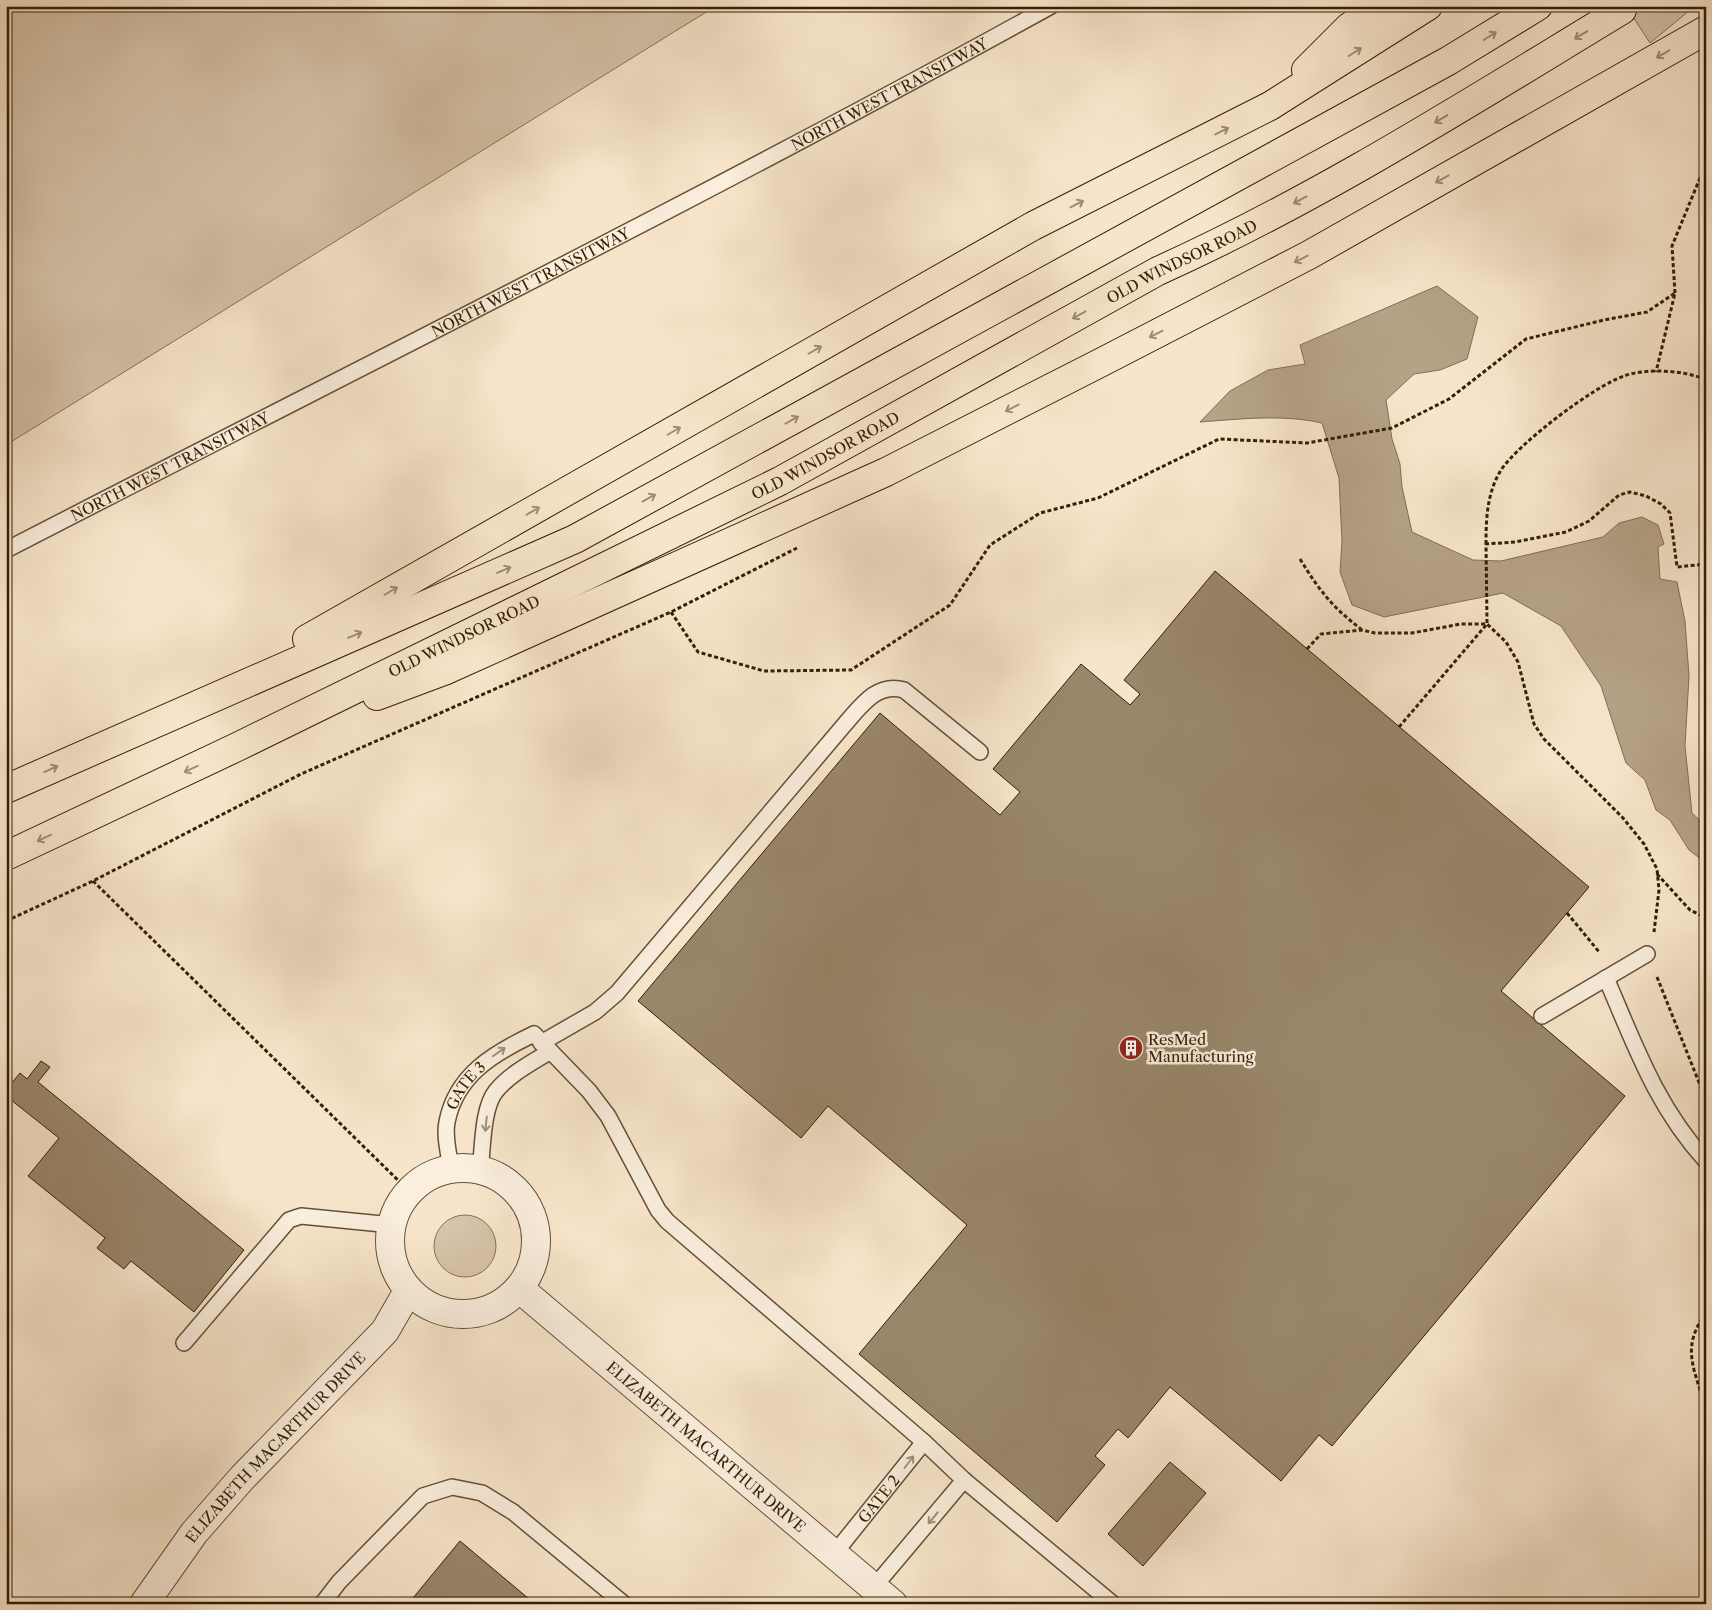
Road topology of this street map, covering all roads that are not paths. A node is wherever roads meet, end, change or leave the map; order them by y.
1 (1051, 6) edge
2 (1381, 6) edge
3 (1428, 6) edge
4 (1538, 6) edge
5 (1622, 10) dead end
6 (1706, 30) edge
7 (1270, 106) junction
8 (6, 550) edge
9 (182, 710) junction
10 (235, 748) junction
11 (980, 752) dead end
12 (6, 789) edge
13 (6, 856) edge
14 (1647, 954) road end
15 (1610, 976) junction
16 (1542, 1016) dead end
17 (541, 1043) junction
18 (1706, 1161) edge
19 (451, 1168) junction
20 (480, 1170) junction
21 (392, 1224) junction
22 (520, 1290) junction
23 (408, 1291) junction
24 (184, 1343) dead end
25 (924, 1442) junction
26 (964, 1480) junction
27 (834, 1554) junction
28 (883, 1596) edge
29 (144, 1604) edge
30 (322, 1604) edge
31 (624, 1604) edge
32 (1113, 1604) edge

1 - 8 lane, NORTH WEST TRANSITWAY
2 - 7 highway
7 -> 3 highway
9 -> 4 highway
5 -> 10 highway, OLD WINDSOR ROAD
6 -> 10 highway
9 -> 7 highway
12 -> 9 highway
10 -> 13 highway, OLD WINDSOR ROAD
11 - 17 lane
14 - 15 lane
15 - 16 lane
15 - 18 lane
19 -> 17 lane, GATE 3
17 -> 20 lane, GATE 3
17 - 25 lane
19 - 20 street
19 - 21 street
20 - 22 street
21 - 23 street
21 - 24 lane
22 - 23 street
22 - 27 street, ELIZABETH MACARTHUR DRIVE
23 - 29 street, ELIZABETH MACARTHUR DRIVE
25 - 26 lane
27 -> 25 lane, GATE 2
26 -> 28 lane
26 - 32 lane
27 - 28 street, ELIZABETH MACARTHUR DRIVE
30 - 31 lane

